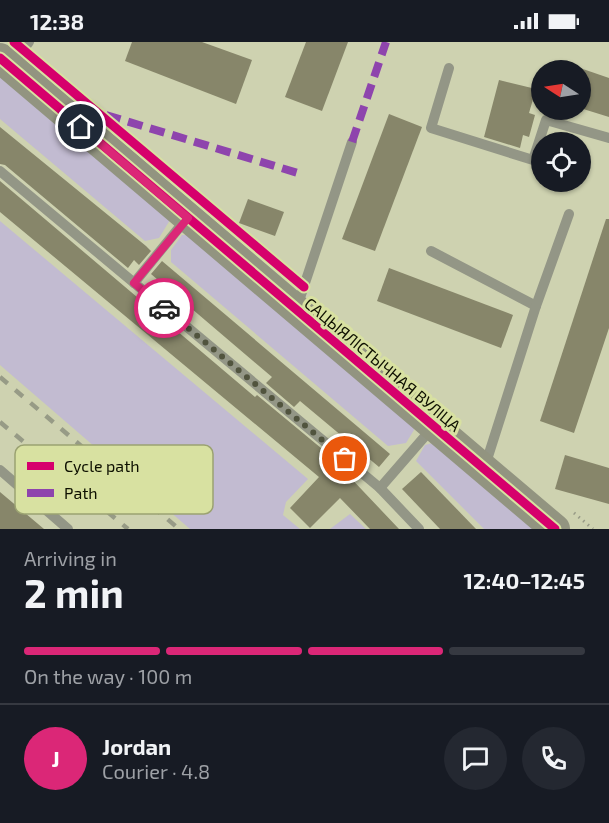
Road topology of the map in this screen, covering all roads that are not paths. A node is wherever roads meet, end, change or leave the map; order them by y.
1 (29, 42) edge
2 (5, 63) edge
3 (449, 68) dead end
4 (609, 138) edge
5 (352, 142) dead end
6 (0, 171) edge
7 (569, 214) dead end
8 (188, 218) junction
9 (431, 251) dead end
10 (134, 283) junction
11 (536, 306) junction
12 (296, 310) junction
13 (434, 427) junction
14 (484, 469) junction
15 (0, 470) edge
16 (15, 483) edge
17 (380, 488) junction
18 (51, 514) edge
19 (68, 529) edge
20 (419, 529) edge
21 (555, 529) edge

1 - 2 lane
2 - 8 street, САЦЫЯЛІСТЫЧНАЯ ВУЛІЦА
3 - 4 lane
5 - 12 lane
6 - 10 lane
7 - 11 lane
8 - 10 lane
8 - 12 street, САЦЫЯЛІСТЫЧНАЯ ВУЛІЦА
9 - 11 lane
10 - 17 lane
11 - 14 lane
12 - 13 street, САЦЫЯЛІСТЫЧНАЯ ВУЛІЦА
13 - 14 street, САЦЫЯЛІСТЫЧНАЯ ВУЛІЦА
13 - 17 lane
14 - 21 street, САЦЫЯЛІСТЫЧНАЯ ВУЛІЦА
15 - 16 lane
17 - 20 lane
18 - 19 lane

